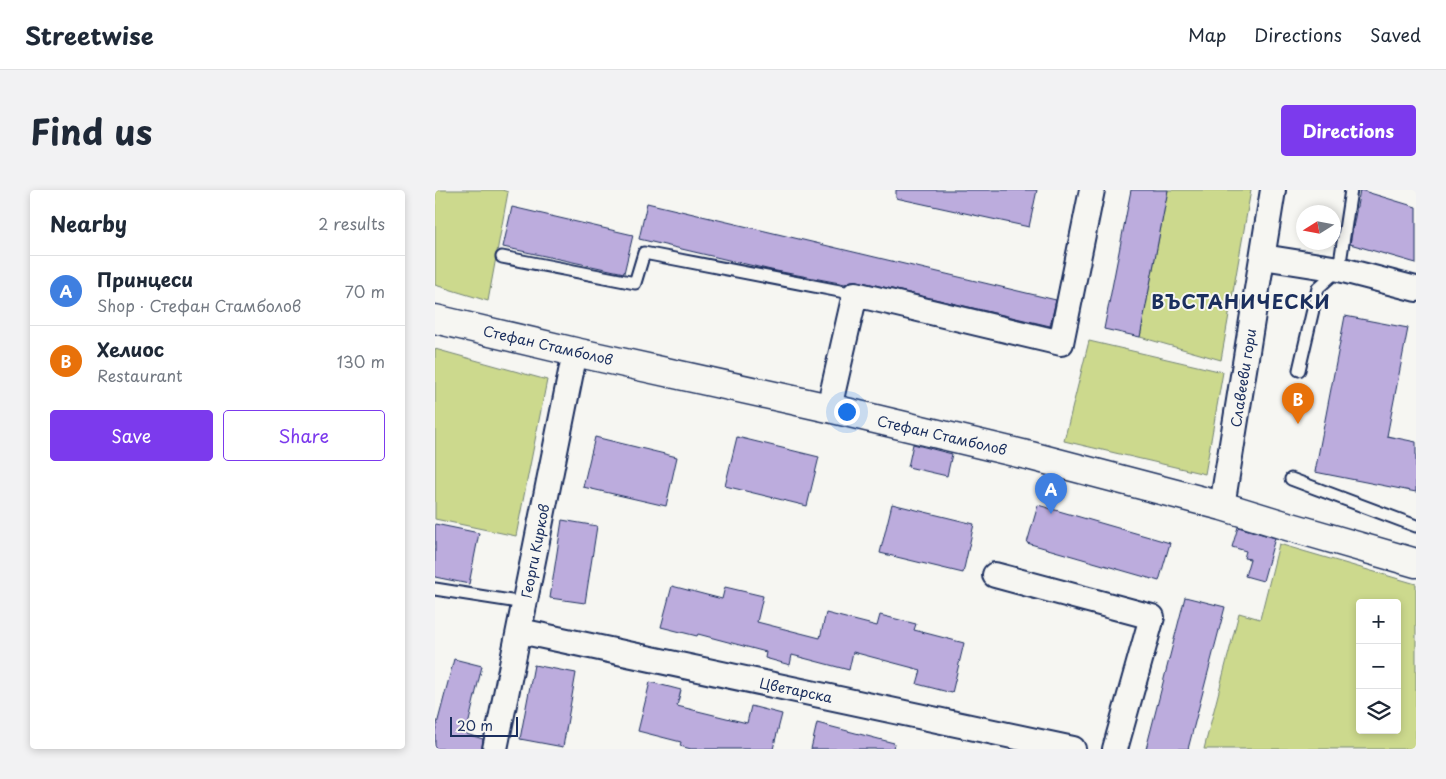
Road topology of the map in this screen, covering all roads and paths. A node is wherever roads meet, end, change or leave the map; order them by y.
1 (1092, 190) edge
2 (1273, 190) edge
3 (1351, 190) edge
4 (1263, 256) junction
5 (502, 257) dead end
6 (1339, 269) junction
7 (1416, 289) edge
8 (855, 294) junction
9 (435, 319) edge
10 (575, 352) junction
11 (1299, 370) dead end
12 (829, 408) junction
13 (1291, 479) dead end
14 (1222, 506) junction
15 (1416, 526) edge
16 (1416, 563) edge
17 (995, 575) dead end
18 (435, 589) edge
19 (524, 603) junction
20 (520, 631) junction
21 (495, 749) edge
22 (1073, 749) edge
23 (1115, 749) edge

1 - 8 street
2 - 4 street, Славееви гори
3 - 6 lane
4 - 6 street
4 - 14 street, Славееви гори
5 - 8 lane
6 - 7 street
6 - 11 lane
8 - 12 street
9 - 10 street, Стефан Стамболов
10 - 12 street, Стефан Стамболов
10 - 19 street, Георги Кирков
12 - 14 street, Стефан Стамболов
13 - 15 lane
14 - 16 street, Стефан Стамболов
17 - 23 street
18 - 19 lane
19 - 20 street, Георги Кирков
20 - 21 street, Георги Кирков
20 - 22 street, Цветарска

